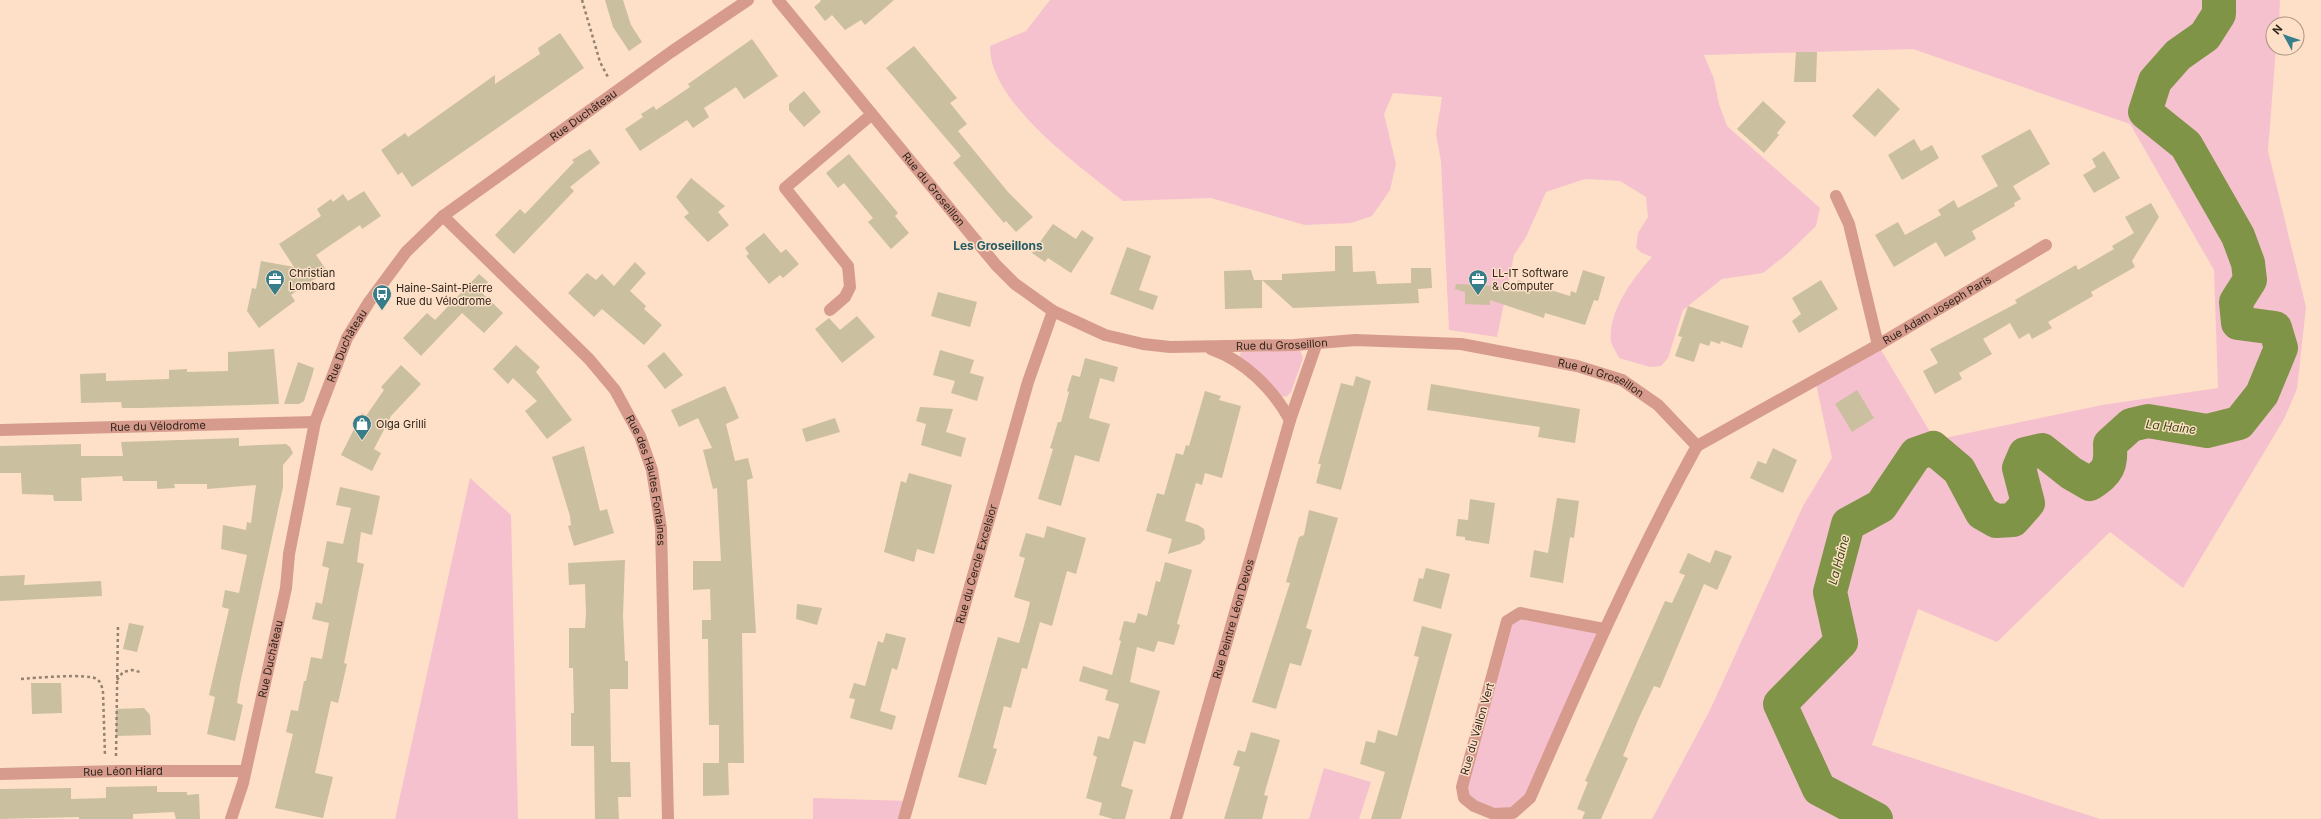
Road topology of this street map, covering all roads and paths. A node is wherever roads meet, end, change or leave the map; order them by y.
1 (582, 0) edge
2 (748, 0) edge
3 (778, 0) edge
4 (617, 90) junction
5 (871, 115) junction
6 (1836, 196) dead end
7 (443, 216) junction
8 (2046, 245) dead end
9 (830, 310) dead end
10 (1053, 310) junction
11 (1316, 345) junction
12 (1878, 345) junction
13 (1204, 347) junction
14 (1290, 420) junction
15 (315, 422) junction
16 (0, 430) edge
17 (1697, 446) junction
18 (118, 626) dead end
19 (1604, 629) junction
20 (140, 672) dead end
21 (21, 679) dead end
22 (116, 680) junction
23 (106, 771) junction
24 (119, 771) junction
25 (245, 772) junction
26 (0, 774) edge
27 (231, 819) edge
28 (668, 819) edge
29 (904, 819) edge
30 (1176, 819) edge

1 - 4 path
2 - 4 street, Rue Duchâteau
3 - 5 street, Rue du Groseillon
4 - 7 street, Rue Duchâteau
5 - 9 street
5 - 10 street, Rue du Groseillon
6 - 12 street, Rue Adam Joseph Paris
7 - 15 street, Rue Duchâteau
7 - 28 street, Rue des Hautes Fontaines
8 - 12 street, Rue Adam Joseph Paris
10 - 13 street, Rue du Groseillon
10 - 29 street, Rue du Cercle Excelsior
11 - 13 street, Rue du Groseillon
11 - 14 street, Rue Peintre Léon Devos
11 - 17 street, Rue du Groseillon
12 - 17 street
13 - 14 street
14 - 30 street, Rue Peintre Léon Devos
15 - 16 street, Rue du Vélodrome
15 - 25 street, Rue Duchâteau
17 - 19 street, Rue du Vallon Vert
18 - 22 path
19 - 19 street, Rue du Vallon Vert
20 - 22 path
21 - 23 path
22 - 24 path
23 - 24 street, Rue Léon Hiard
23 - 26 street, Rue Léon Hiard
24 - 25 street, Rue Léon Hiard
25 - 27 street, Rue Duchâteau

